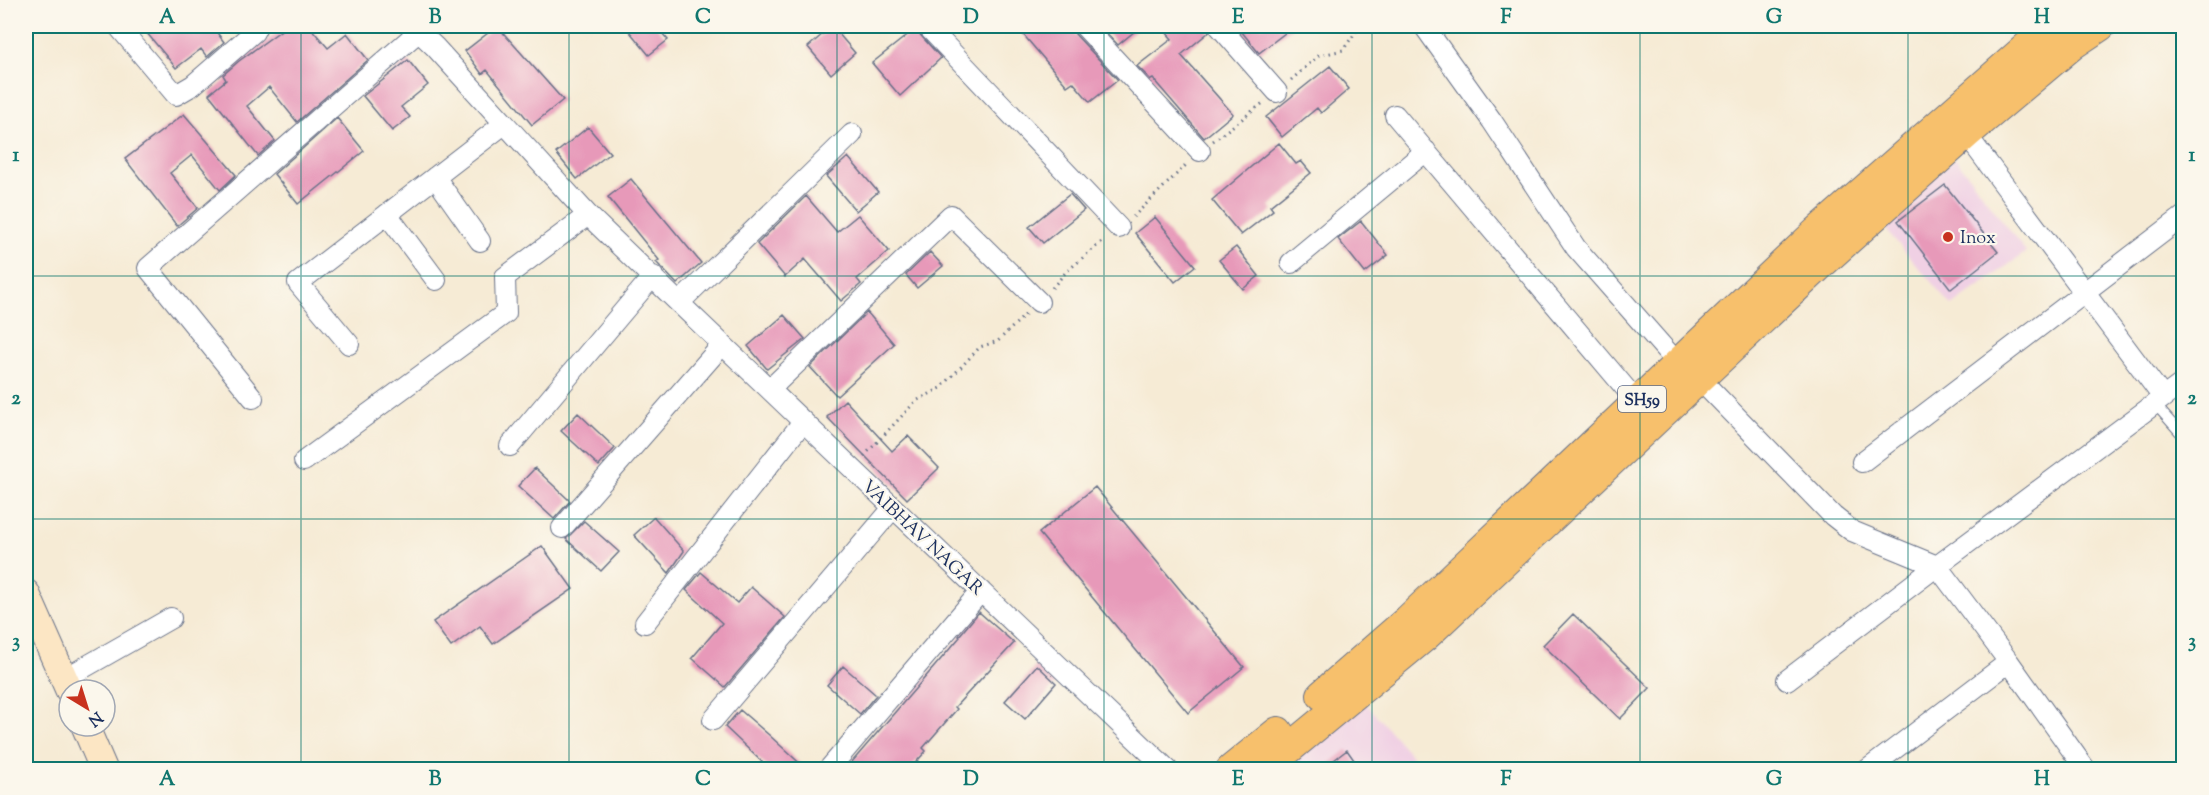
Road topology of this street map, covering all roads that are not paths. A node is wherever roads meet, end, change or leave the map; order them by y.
1 (118, 26) edge
2 (256, 26) edge
3 (927, 26) edge
4 (1084, 26) edge
5 (1219, 26) edge
6 (1424, 26) edge
7 (2051, 26) edge
8 (2100, 26) edge
9 (415, 29) edge
10 (1277, 92) road end
11 (1395, 115) dead end
12 (504, 124) junction
13 (852, 134) dead end
14 (1966, 134) junction
15 (1200, 151) road end
16 (1426, 151) junction
17 (435, 177) junction
18 (387, 214) junction
19 (588, 215) junction
20 (2184, 216) edge
21 (1119, 228) road end
22 (480, 241) dead end
23 (1291, 263) dead end
24 (653, 276) junction
25 (436, 280) dead end
26 (2084, 290) junction
27 (1039, 302) road end
28 (679, 303) junction
29 (349, 344) dead end
30 (722, 345) junction
31 (1689, 372) junction
32 (2184, 382) edge
33 (770, 389) junction
34 (253, 398) dead end
35 (2158, 400) junction
36 (1638, 403) junction
37 (802, 423) junction
38 (2184, 437) edge
39 (510, 446) dead end
40 (304, 461) dead end
41 (1862, 462) dead end
42 (893, 508) junction
43 (562, 528) dead end
44 (1937, 566) junction
45 (981, 591) junction
46 (26, 592) edge
47 (171, 618) dead end
48 (645, 623) dead end
49 (2009, 662) junction
50 (64, 678) edge
51 (78, 678) edge
52 (1787, 680) dead end
53 (713, 720) dead end
54 (90, 738) edge
55 (104, 770) edge
56 (828, 770) edge
57 (1168, 770) edge
58 (1231, 770) edge
59 (1263, 770) edge
60 (1867, 770) edge
61 (2086, 770) edge

1 - 2 street
3 - 21 street
4 - 15 street
5 - 10 street
6 - 31 street
7 - 31 main road, SH59
8 - 14 main road
9 - 12 street, VAIBHAV NAGAR
9 - 34 street
11 - 16 street
12 - 17 street
12 - 19 street, VAIBHAV NAGAR
13 - 28 street
14 - 26 street
14 - 31 main road
16 - 23 street
16 - 36 street
17 - 18 street
17 - 22 street
18 - 25 street
18 - 29 street
19 - 24 street, VAIBHAV NAGAR
19 - 40 street
20 - 26 street
24 - 28 street, VAIBHAV NAGAR
24 - 39 street
26 - 35 street
26 - 41 street
27 - 33 street
28 - 30 street, VAIBHAV NAGAR
30 - 33 street, VAIBHAV NAGAR
30 - 43 street
31 - 36 main road, SH59
31 - 44 street
31 - 59 main road
32 - 35 street
33 - 37 street, VAIBHAV NAGAR
35 - 38 lane
35 - 44 street
36 - 58 main road, SH59
37 - 42 street, VAIBHAV NAGAR
37 - 48 street
42 - 45 street, VAIBHAV NAGAR
42 - 53 street
44 - 49 street
44 - 52 street
45 - 56 street
45 - 57 street, VAIBHAV NAGAR
46 - 50 street
47 - 51 street
49 - 60 street
49 - 61 street
54 - 55 street

